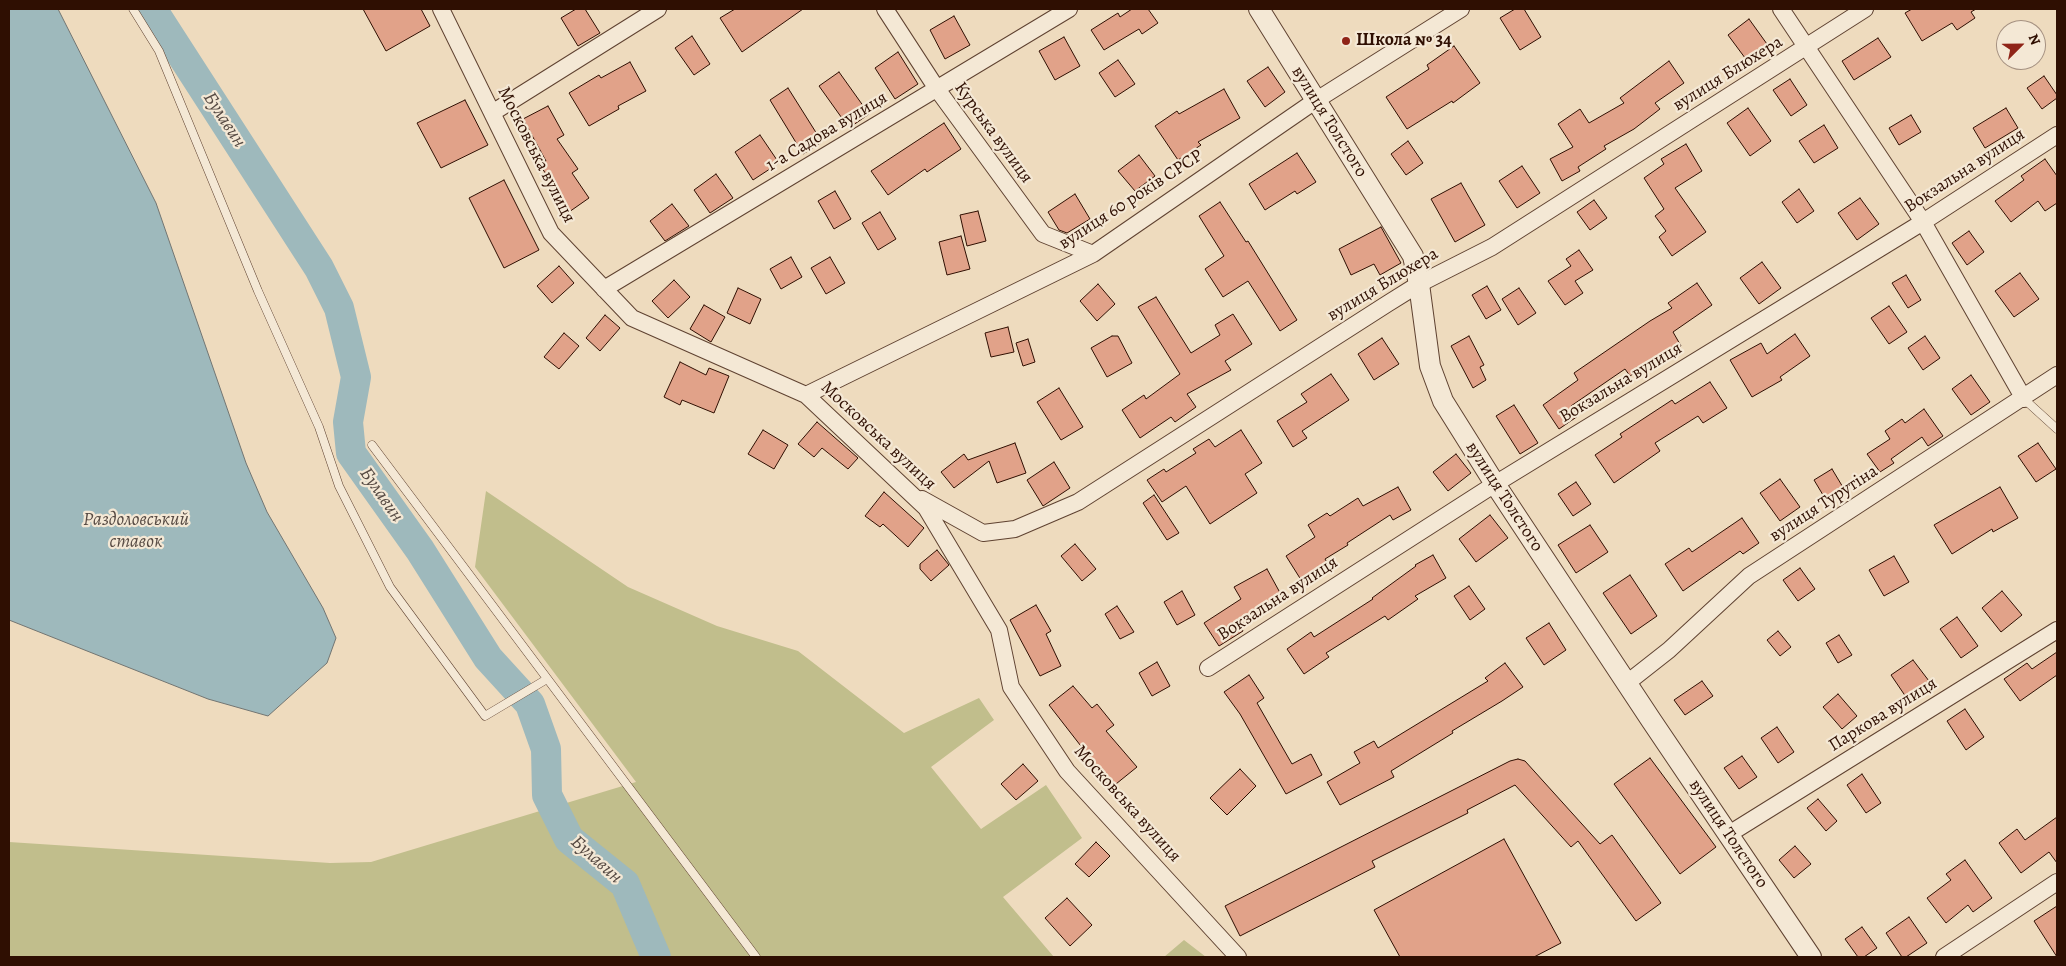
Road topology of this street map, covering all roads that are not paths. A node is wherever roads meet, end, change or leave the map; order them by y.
1 (133, 9) edge
2 (441, 9) edge
3 (658, 9) edge
4 (885, 9) edge
5 (1069, 9) edge
6 (1259, 9) edge
7 (1461, 9) edge
8 (1781, 9) edge
9 (1865, 9) edge
10 (1807, 47) junction
11 (937, 89) junction
12 (1316, 101) junction
13 (492, 113) junction
14 (2057, 136) edge
15 (1922, 222) junction
16 (1092, 254) junction
17 (1419, 284) junction
18 (604, 289) junction
19 (2057, 375) edge
20 (806, 394) junction
21 (2024, 399) junction
22 (2057, 429) edge
23 (372, 445) dead end
24 (1495, 484) junction
25 (911, 494) junction
26 (2057, 630) edge
27 (1208, 668) dead end
28 (547, 678) junction
29 (1627, 683) junction
30 (1729, 834) junction
31 (2057, 882) edge
32 (756, 957) edge
33 (1238, 957) edge
34 (1811, 957) edge
35 (1944, 957) edge

1 - 28 lane
2 - 13 street, Московська вулиця
3 - 13 street
4 - 11 street, Курська вулиця
5 - 11 street, 1-а Садова вулиця
6 - 12 street, вулиця Толстого
7 - 12 street, вулиця 60 років СРСР
8 - 10 street
9 - 10 street, вулиця Блюхера
10 - 15 street
10 - 17 street, вулиця Блюхера
11 - 16 street, Курська вулиця
11 - 18 street, 1-а Садова вулиця
12 - 16 street, вулиця 60 років СРСР
12 - 17 street, вулиця Толстого
13 - 18 street, Московська вулиця
14 - 15 street, Вокзальна вулиця
15 - 21 street
15 - 24 street, Вокзальна вулиця
16 - 20 street, вулиця 60 років СРСР
17 - 24 street, вулиця Толстого
17 - 25 street, вулиця Блюхера
18 - 20 street, Московська вулиця
19 - 21 street, вулиця Турутіна
20 - 25 street, Московська вулиця
21 - 22 lane
21 - 29 street, вулиця Турутіна
23 - 28 lane
24 - 27 street, Вокзальна вулиця
24 - 29 street, вулиця Толстого
25 - 33 street, Московська вулиця
26 - 30 street, Паркова вулиця
28 - 32 lane
29 - 30 street, вулиця Толстого
30 - 34 street, вулиця Толстого
31 - 35 street

